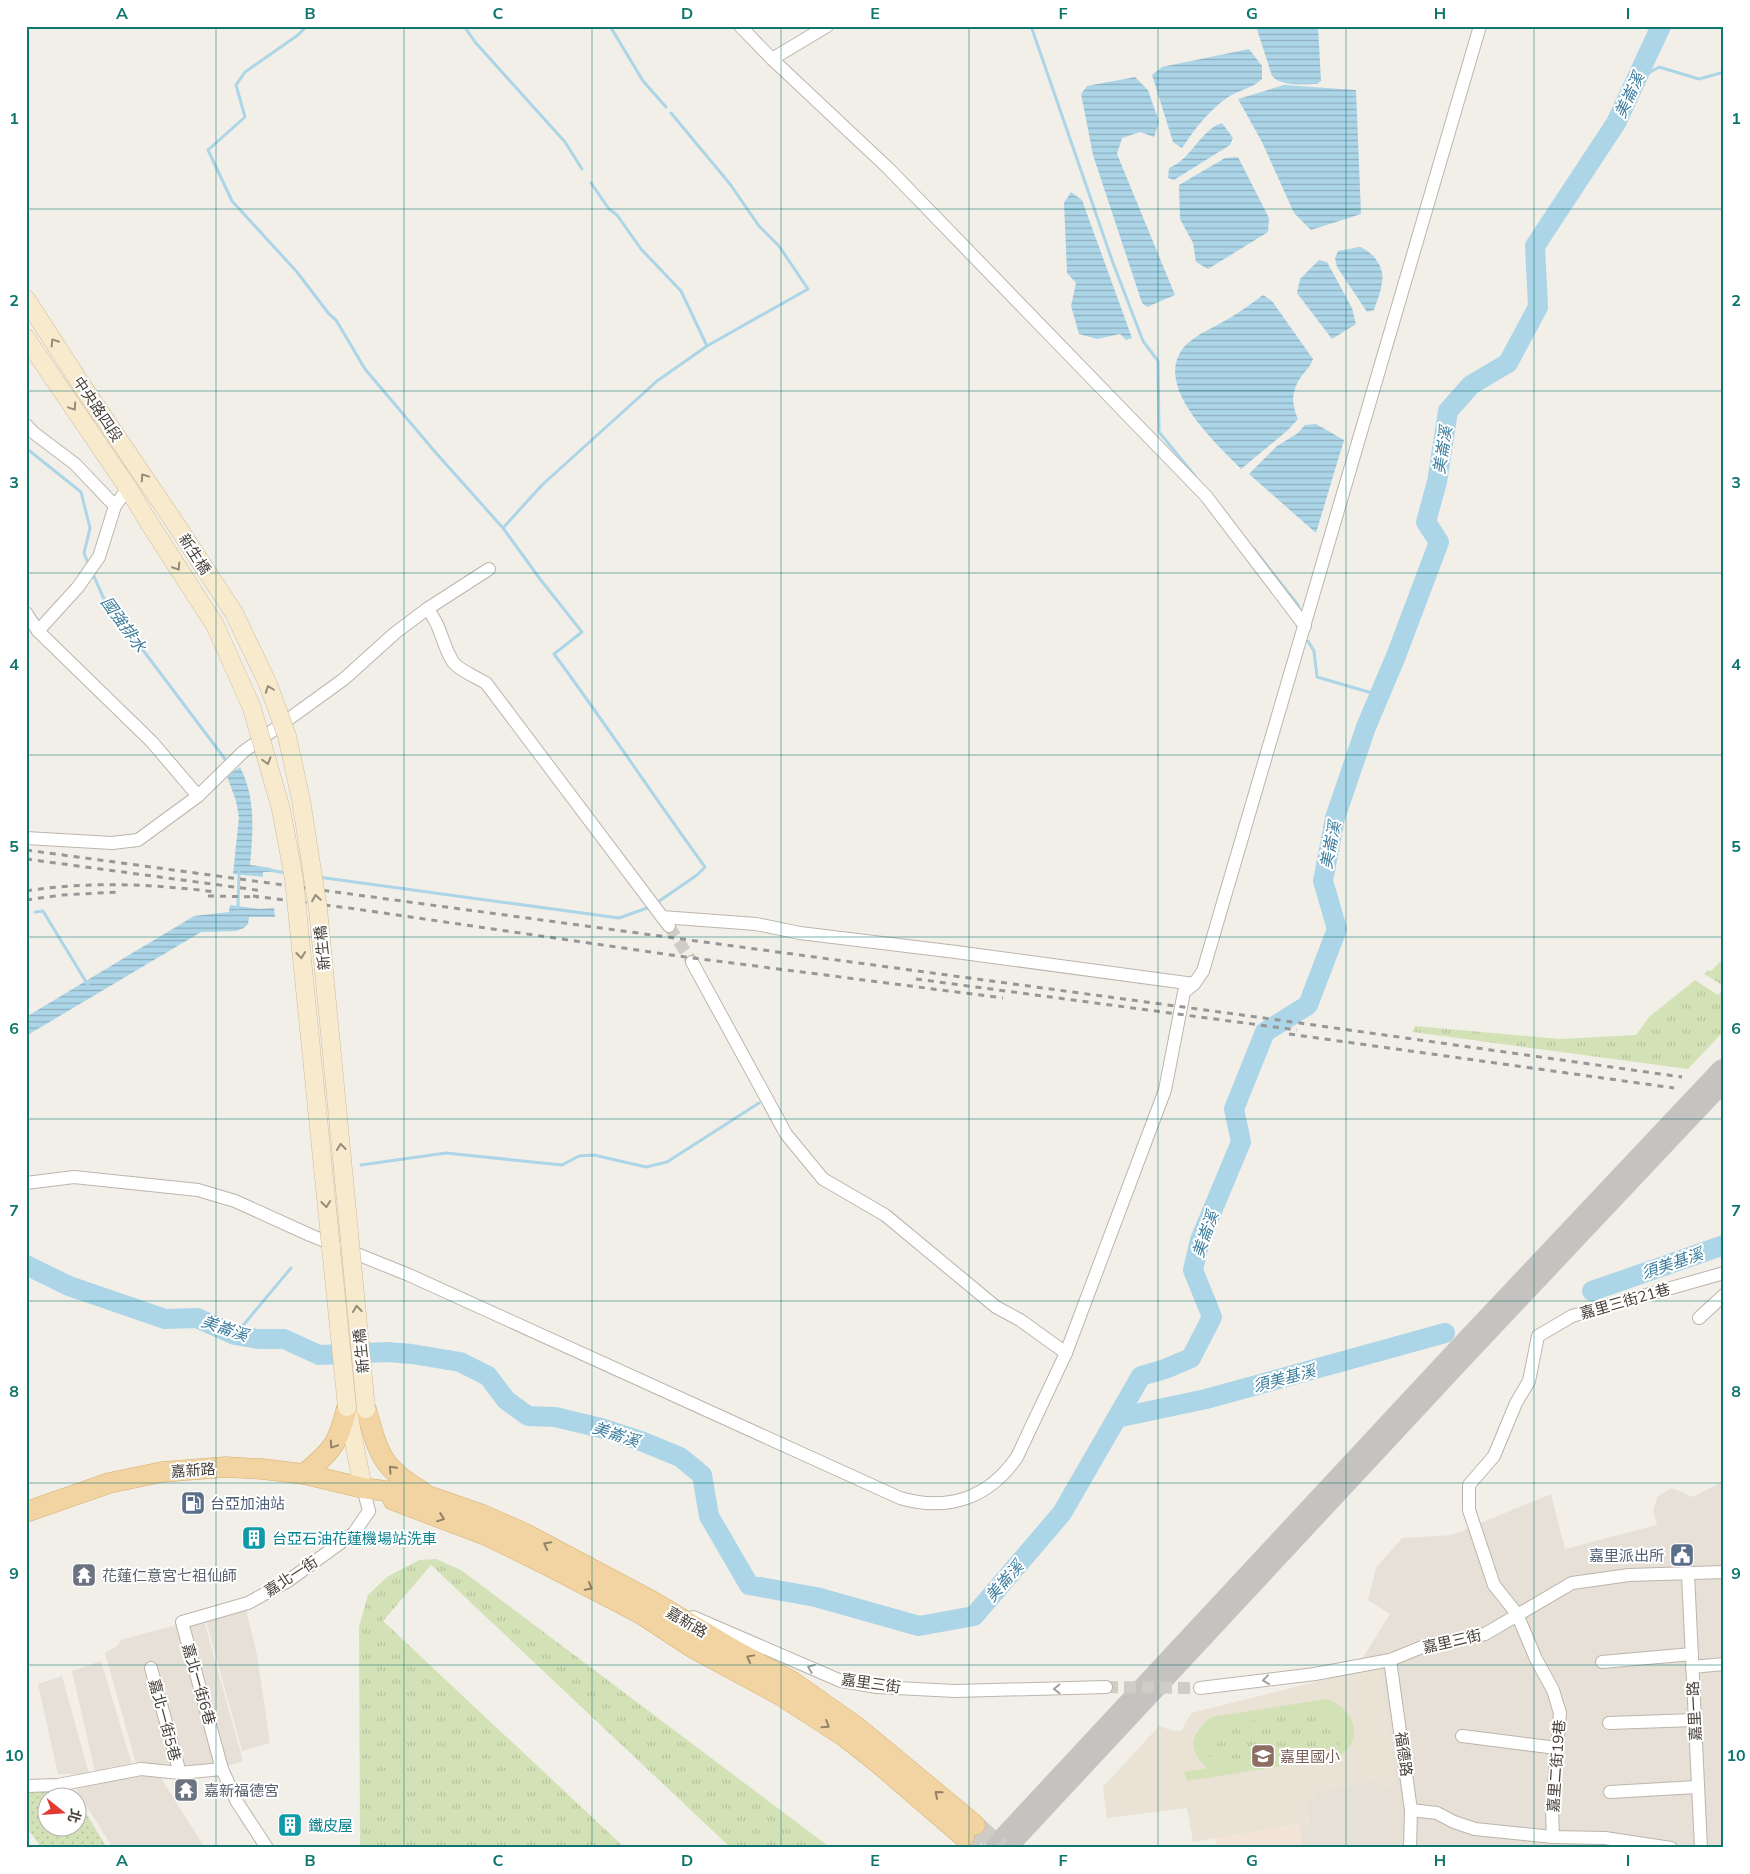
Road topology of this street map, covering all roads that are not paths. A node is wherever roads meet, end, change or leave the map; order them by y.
1 (740, 26) edge
2 (828, 26) edge
3 (1480, 26) edge
4 (772, 59) junction
5 (26, 299) edge
6 (26, 338) edge
7 (29, 431) edge
8 (128, 488) junction
9 (115, 506) junction
10 (171, 517) joint
11 (151, 526) joint
12 (489, 569) dead end
13 (427, 609) junction
14 (26, 613) edge
15 (1305, 626) junction
16 (38, 631) junction
17 (198, 796) junction
18 (26, 838) edge
19 (692, 962) tunnel mouth
20 (1194, 984) junction
21 (26, 1183) edge
22 (1724, 1273) edge
23 (1724, 1295) edge
24 (1699, 1318) dead end
25 (1066, 1353) junction
26 (347, 1407) junction
27 (366, 1410) junction
28 (304, 1474) junction
29 (364, 1488) junction
30 (431, 1497) junction
31 (26, 1512) edge
32 (1724, 1572) edge
33 (1688, 1574) junction
34 (652, 1601) junction
35 (1517, 1614) junction
36 (204, 1615) joint
37 (1390, 1660) junction
38 (1692, 1660) junction
39 (1602, 1662) dead end
40 (1724, 1664) edge
41 (151, 1668) dead end
42 (1106, 1687) tunnel mouth
43 (1200, 1688) tunnel mouth
44 (1695, 1720) junction
45 (1609, 1723) dead end
46 (1462, 1736) dead end
47 (1557, 1748) junction
48 (222, 1769) junction
49 (180, 1773) junction
50 (26, 1786) edge
51 (1697, 1787) junction
52 (1610, 1792) dead end
53 (1412, 1810) junction
54 (1553, 1837) junction
55 (267, 1848) edge
56 (1410, 1848) edge
57 (1671, 1848) edge
58 (1701, 1848) edge

1 - 4 street
2 - 4 street
3 - 15 street
4 - 15 street
10 -> 5 street, 中央路四段
6 -> 8 street, 中央路四段
7 - 9 street
8 - 9 street
8 - 11 street, 中央路四段
9 - 16 street
27 -> 10 street, 新生橋, bridge
11 -> 26 street, 新生橋, bridge
12 - 13 street
13 - 17 street
13 - 20 street
14 - 16 street
15 - 20 street
16 - 17 street
17 - 18 street
19 - 25 street
20 - 25 street
21 - 25 street
22 - 35 street, 嘉里三街21巷
23 - 24 street
26 -> 28 main road
26 - 29 street
27 - 29 street
30 -> 27 main road
28 - 29 main road, 嘉新路
28 - 31 main road, 嘉新路
29 - 30 main road, 嘉新路
29 -> 34 main road, 嘉新路
29 - 36 street, 嘉北一街
34 -> 30 main road, 嘉新路
32 - 33 street, 嘉里三街
33 - 35 street, 嘉里三街
33 - 38 street, 嘉里一路
42 -> 34 street, 嘉里三街
35 - 37 street, 嘉里三街
35 - 47 street, 嘉里二街19巷
36 - 48 street, 嘉北一街6巷
37 -> 43 street, 嘉里三街
37 - 53 street, 福德路
38 - 39 street
38 - 40 street
38 - 44 street, 嘉里一路
41 - 49 street, 嘉北一街5巷
44 - 45 street
44 - 51 street, 嘉里一路
46 - 47 street
47 - 54 street, 嘉里二街19巷
48 - 49 street
48 - 55 street
49 - 50 street
51 - 52 street
51 - 58 street, 嘉里一路
53 - 54 street
53 - 56 street, 福德路
54 - 57 street

